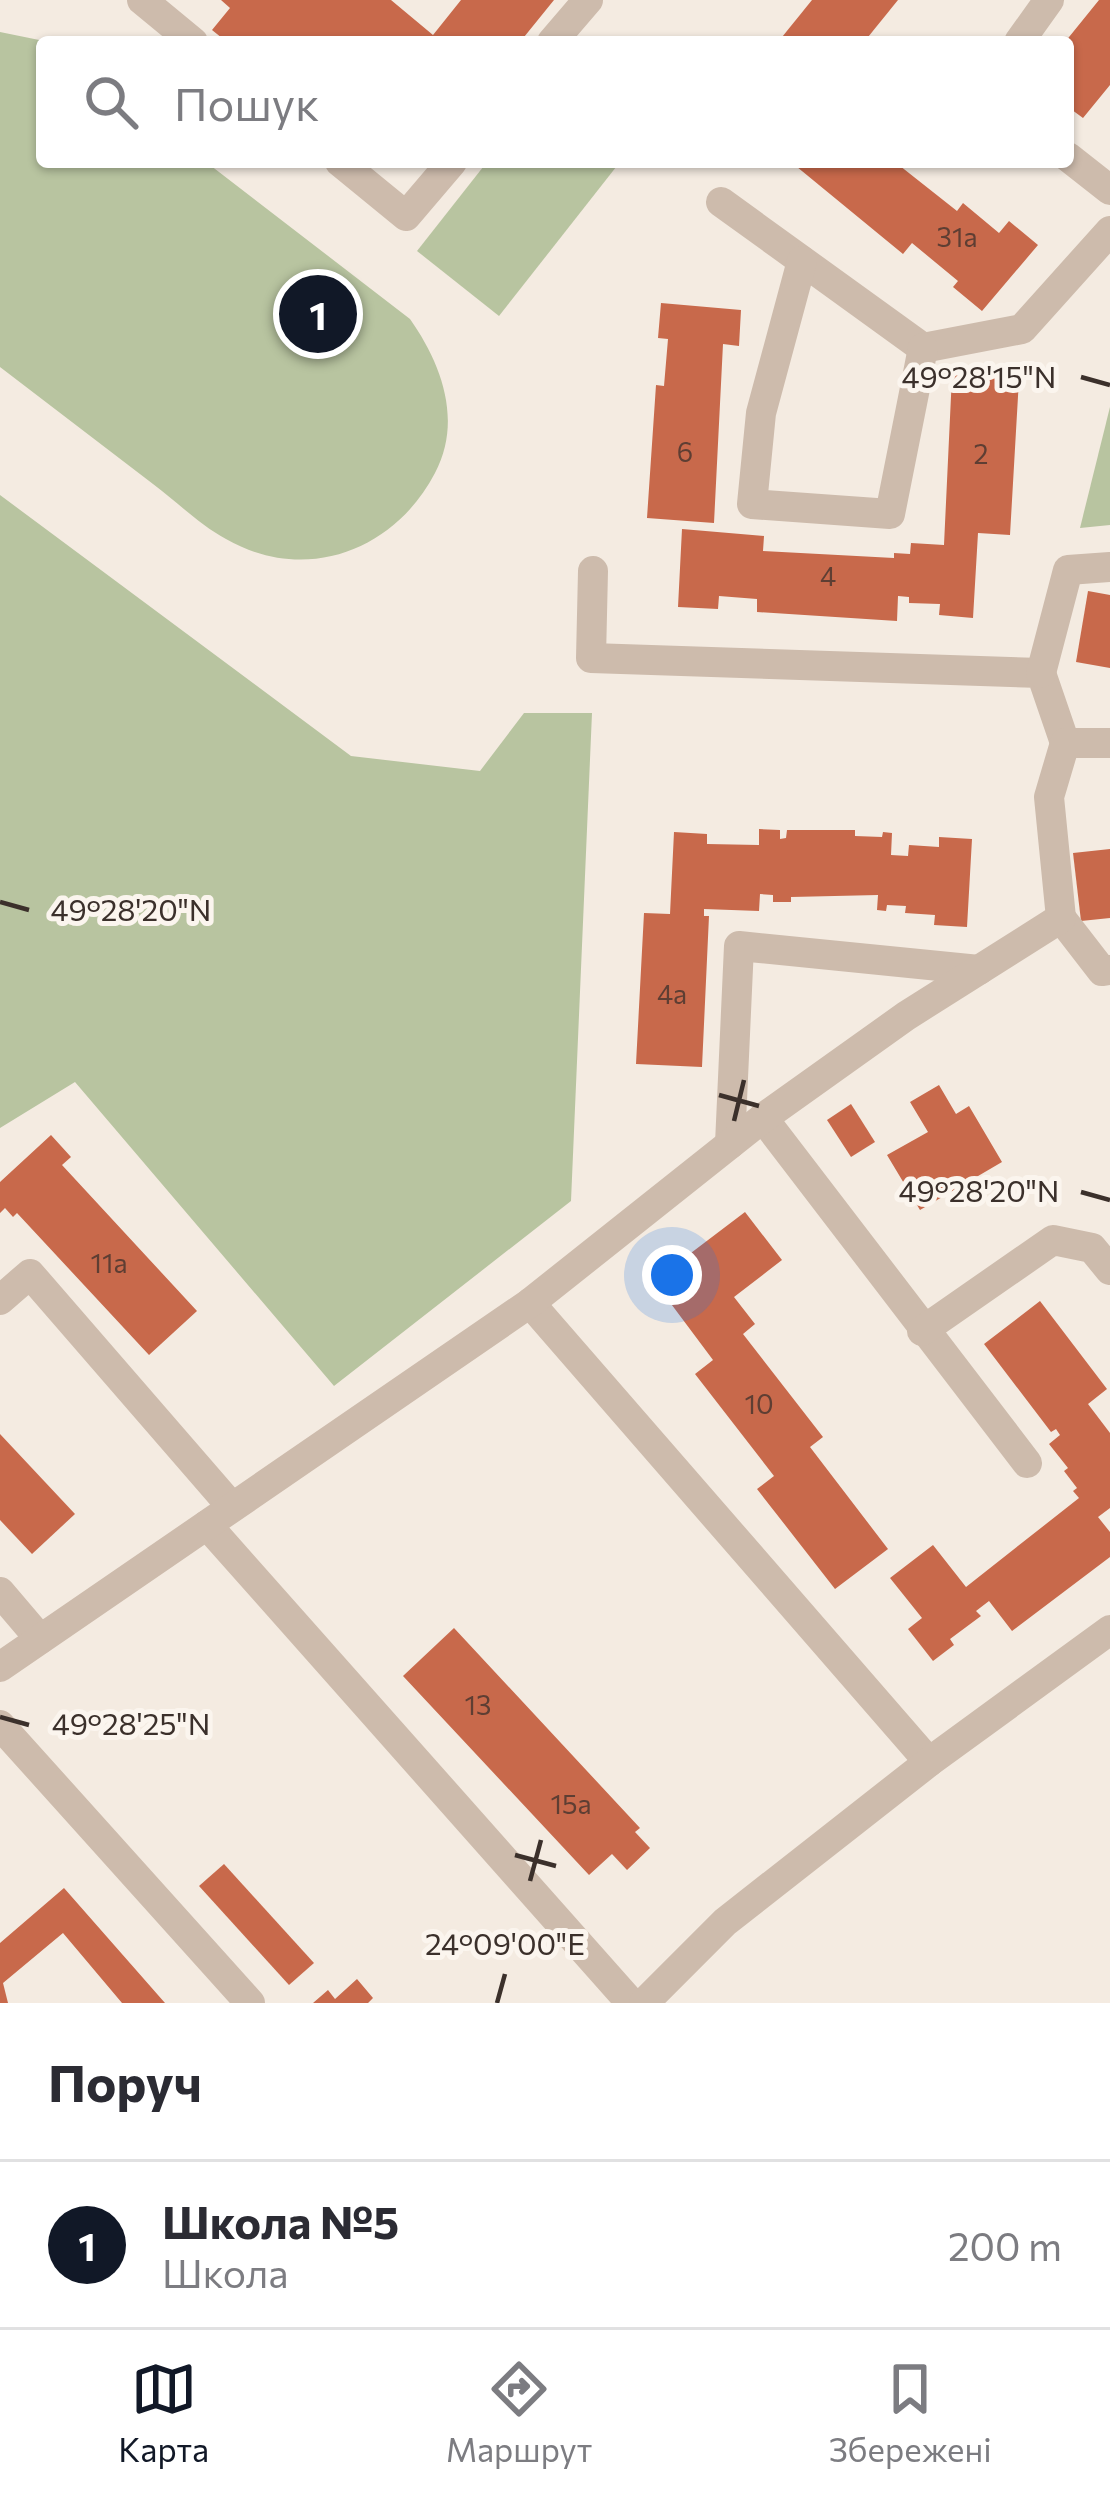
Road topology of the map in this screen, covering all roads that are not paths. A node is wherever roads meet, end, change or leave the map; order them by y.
1 (143, 0) edge
2 (588, 0) edge
3 (1049, 0) edge
4 (187, 36) edge
5 (557, 36) edge
6 (1023, 36) edge
7 (1074, 162) edge
8 (347, 168) edge
9 (447, 168) edge
10 (1110, 190) edge
11 (721, 202) dead end
12 (1110, 231) edge
13 (802, 261) junction
14 (923, 348) junction
15 (1110, 567) edge
16 (592, 571) dead end
17 (1041, 673) junction
18 (1065, 743) junction
19 (1110, 743) edge
20 (1061, 918) junction
21 (979, 970) junction
22 (1108, 978) edge
23 (763, 1118) junction
24 (730, 1144) junction
25 (1110, 1270) edge
26 (0, 1300) edge
27 (530, 1303) junction
28 (922, 1331) junction
29 (1027, 1463) dead end
30 (219, 1516) junction
31 (0, 1592) edge
32 (1110, 1630) edge
33 (40, 1639) junction
34 (0, 1666) edge
35 (0, 1725) edge
36 (929, 1762) junction
37 (250, 2003) edge
38 (631, 2003) edge
39 (644, 2003) edge

1 - 4 street
2 - 5 street
3 - 6 street
7 - 10 street
8 - 9 street
11 - 13 street
12 - 14 street
13 - 14 street
13 - 14 street
15 - 17 street
16 - 17 street
17 - 18 street
18 - 19 street
18 - 20 street
20 - 21 street
20 - 22 street
21 - 23 street
21 - 24 street
23 - 24 street
23 - 28 street
24 - 27 street
25 - 28 street
26 - 30 street
27 - 30 street
27 - 36 street
28 - 29 street
30 - 33 street
30 - 38 street
31 - 33 street
32 - 36 street
33 - 34 street
35 - 37 street
36 - 39 street

